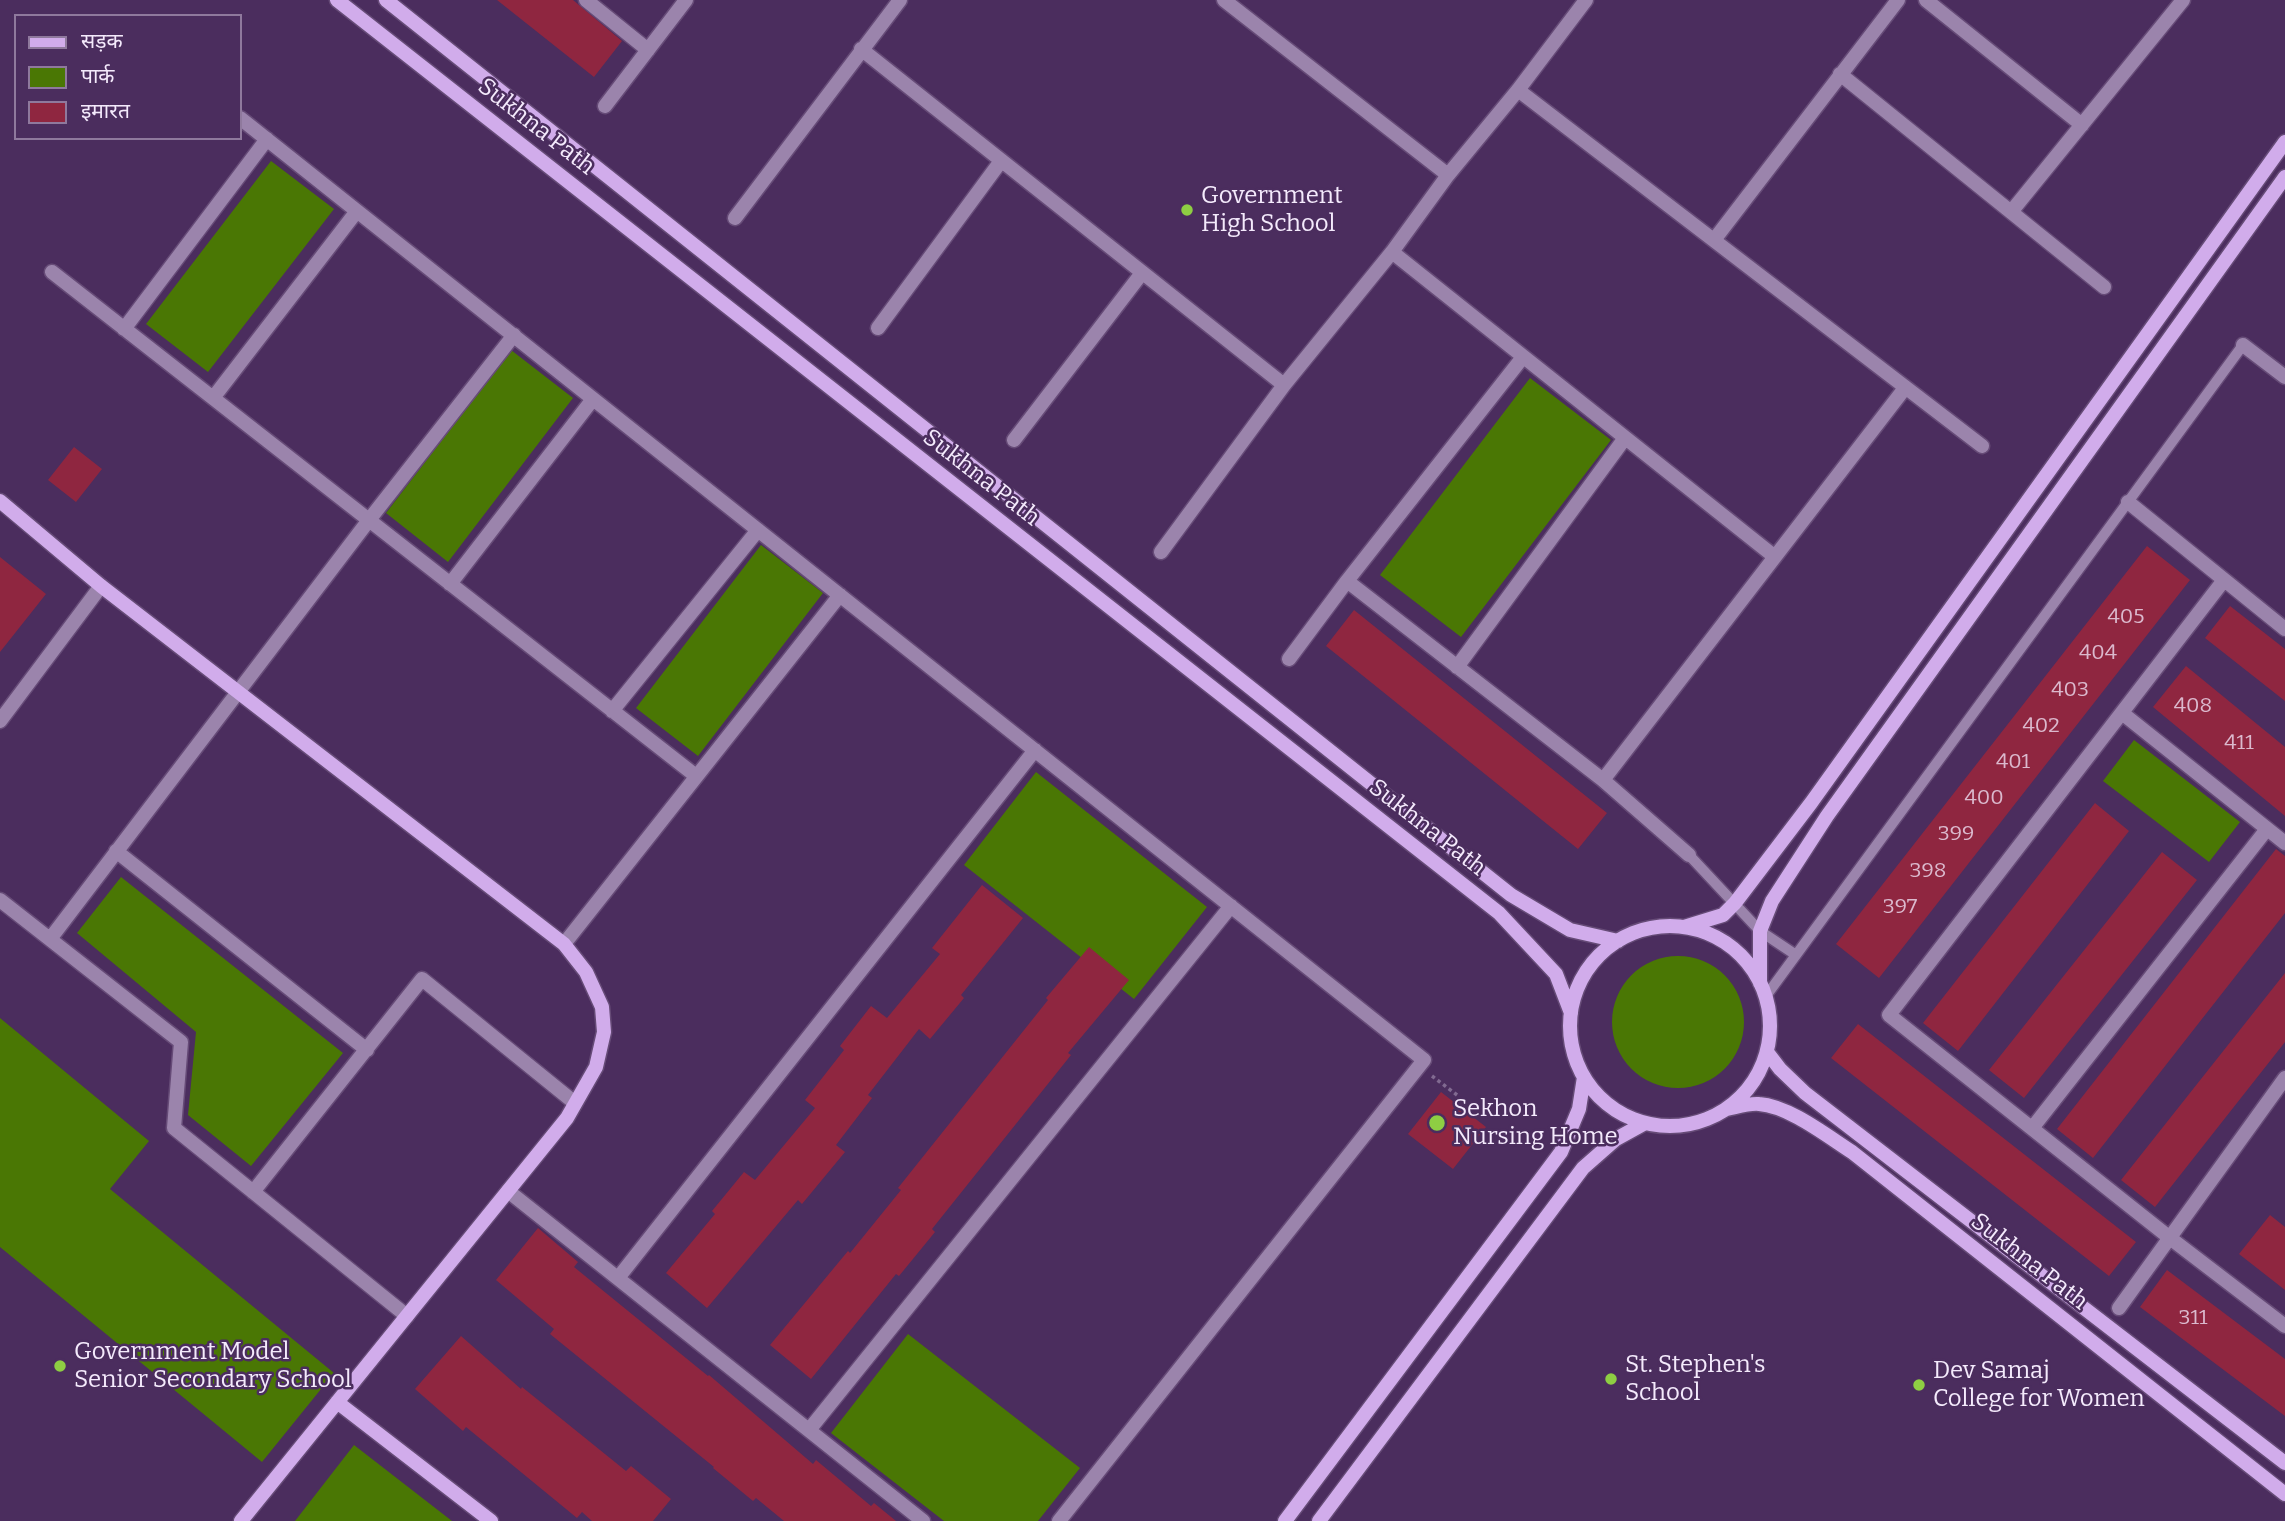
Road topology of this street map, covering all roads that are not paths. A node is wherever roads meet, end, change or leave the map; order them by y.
1 (337, 0) edge
2 (386, 0) edge
3 (586, 0) edge
4 (686, 0) edge
5 (900, 0) edge
6 (1224, 0) edge
7 (1586, 0) edge
8 (1898, 0) edge
9 (1926, 0) edge
10 (2183, 0) edge
11 (861, 49) junction
12 (648, 50) junction
13 (1840, 74) junction
14 (1518, 90) junction
15 (606, 106) dead end
16 (242, 120) edge
17 (2082, 125) junction
18 (267, 139) junction
19 (2285, 142) edge
20 (1001, 161) junction
21 (1448, 175) junction
22 (2285, 177) edge
23 (357, 211) junction
24 (2011, 212) junction
25 (735, 218) dead end
26 (1714, 240) junction
27 (1392, 252) junction
28 (52, 272) dead end
29 (1142, 273) junction
30 (2104, 287) dead end
31 (878, 328) dead end
32 (124, 329) junction
33 (513, 335) junction
34 (2243, 345) joint
35 (1523, 357) junction
36 (2285, 377) edge
37 (1284, 386) junction
38 (1905, 388) junction
39 (213, 398) junction
40 (593, 399) junction
41 (1625, 438) junction
42 (1014, 440) dead end
43 (1982, 446) dead end
44 (0, 501) edge
45 (2128, 502) junction
46 (369, 520) junction
47 (758, 530) junction
48 (1161, 552) dead end
49 (1775, 557) junction
50 (2224, 580) junction
51 (1348, 581) junction
52 (450, 584) junction
53 (102, 586) junction
54 (840, 595) junction
55 (2285, 629) edge
56 (1289, 659) dead end
57 (1457, 667) junction
58 (238, 693) junction
59 (612, 711) junction
60 (2122, 713) junction
61 (0, 721) edge
62 (1035, 750) junction
63 (696, 776) junction
64 (1603, 780) junction
65 (2267, 829) junction
66 (2285, 843) edge
67 (116, 851) junction
68 (1689, 855) joint
69 (0, 900) edge
70 (1735, 903) junction
71 (1231, 906) junction
72 (1684, 927) junction
73 (1760, 931) junction
74 (50, 939) junction
75 (1618, 941) junction
76 (564, 944) junction
77 (1796, 955) junction
78 (1763, 989) junction
79 (1572, 1013) junction
80 (367, 1050) junction
81 (1767, 1052) junction
82 (1584, 1077) junction
83 (2284, 1082) edge
84 (575, 1103) junction
85 (1727, 1109) junction
86 (1645, 1123) junction
87 (2032, 1127) junction
88 (508, 1191) junction
89 (253, 1192) junction
90 (2170, 1238) junction
91 (618, 1278) junction
92 (2119, 1308) dead end
93 (407, 1316) junction
94 (2285, 1326) edge
95 (337, 1402) junction
96 (809, 1430) junction
97 (2285, 1463) edge
98 (2285, 1494) edge
99 (241, 1521) edge
100 (491, 1521) edge
101 (923, 1521) edge
102 (1059, 1521) edge
103 (1285, 1521) edge
104 (1319, 1521) edge

1 - 79 main road, Sukhna Path
2 - 75 main road, Sukhna Path
3 - 12 street
4 - 12 street
5 - 11 street
6 - 21 street
7 - 14 street
8 - 13 street
9 - 17 street
10 - 17 street
11 - 20 street
11 - 25 street
12 - 15 street
13 - 24 street
13 - 26 street
14 - 21 street
14 - 26 street
16 - 18 street
17 - 24 street
18 - 23 street
18 - 32 street
19 - 70 main road
20 - 29 street
20 - 31 street
21 - 27 street
22 - 73 main road
23 - 33 street
23 - 39 street
24 - 30 street
26 - 38 street
27 - 35 street
27 - 37 street
28 - 32 street
29 - 37 street
29 - 42 street
32 - 39 street
33 - 40 street
33 - 46 street
34 - 36 street
34 - 45 lane
35 - 41 street
35 - 51 street
37 - 48 street
38 - 43 street
38 - 49 street
39 - 46 street
40 - 47 street
40 - 52 street
41 - 49 street
41 - 57 street
44 - 53 main road
45 - 50 street
45 - 77 lane
46 - 52 street
46 - 58 street
47 - 54 street
47 - 59 street
49 - 64 street
50 - 55 street
50 - 60 street
51 - 56 street
51 - 57 street
52 - 59 street
53 - 58 main road
53 - 61 street
54 - 62 street
54 - 63 street
57 - 64 street
58 - 67 street
58 - 76 main road
59 - 63 street
60 - 65 street
60 - 87 street
62 - 71 street
62 - 91 street
63 - 76 street
64 - 68 street
65 - 66 street
65 - 87 street
67 - 74 street
67 - 80 street
68 - 70 lane
69 - 74 street
70 - 72 main road
70 - 73 lane
71 - 96 street
71 - 102 street
72 - 75 main road
72 - 78 main road
73 - 77 lane
73 - 78 main road
74 - 89 street
75 - 79 main road
76 - 84 main road
77 - 78 lane
78 - 81 main road
79 - 82 main road
80 - 84 street
80 - 89 street
81 - 85 main road
81 - 97 main road, Sukhna Path
82 - 86 main road
82 - 103 main road
83 - 90 street
84 - 88 main road
85 - 86 main road
85 - 98 main road, Sukhna Path
86 - 104 main road
87 - 90 street
88 - 91 street
88 - 93 main road
89 - 93 street
90 - 92 street
90 - 94 street
91 - 96 street
93 - 95 main road
95 - 99 main road
95 - 100 main road
96 - 101 street

